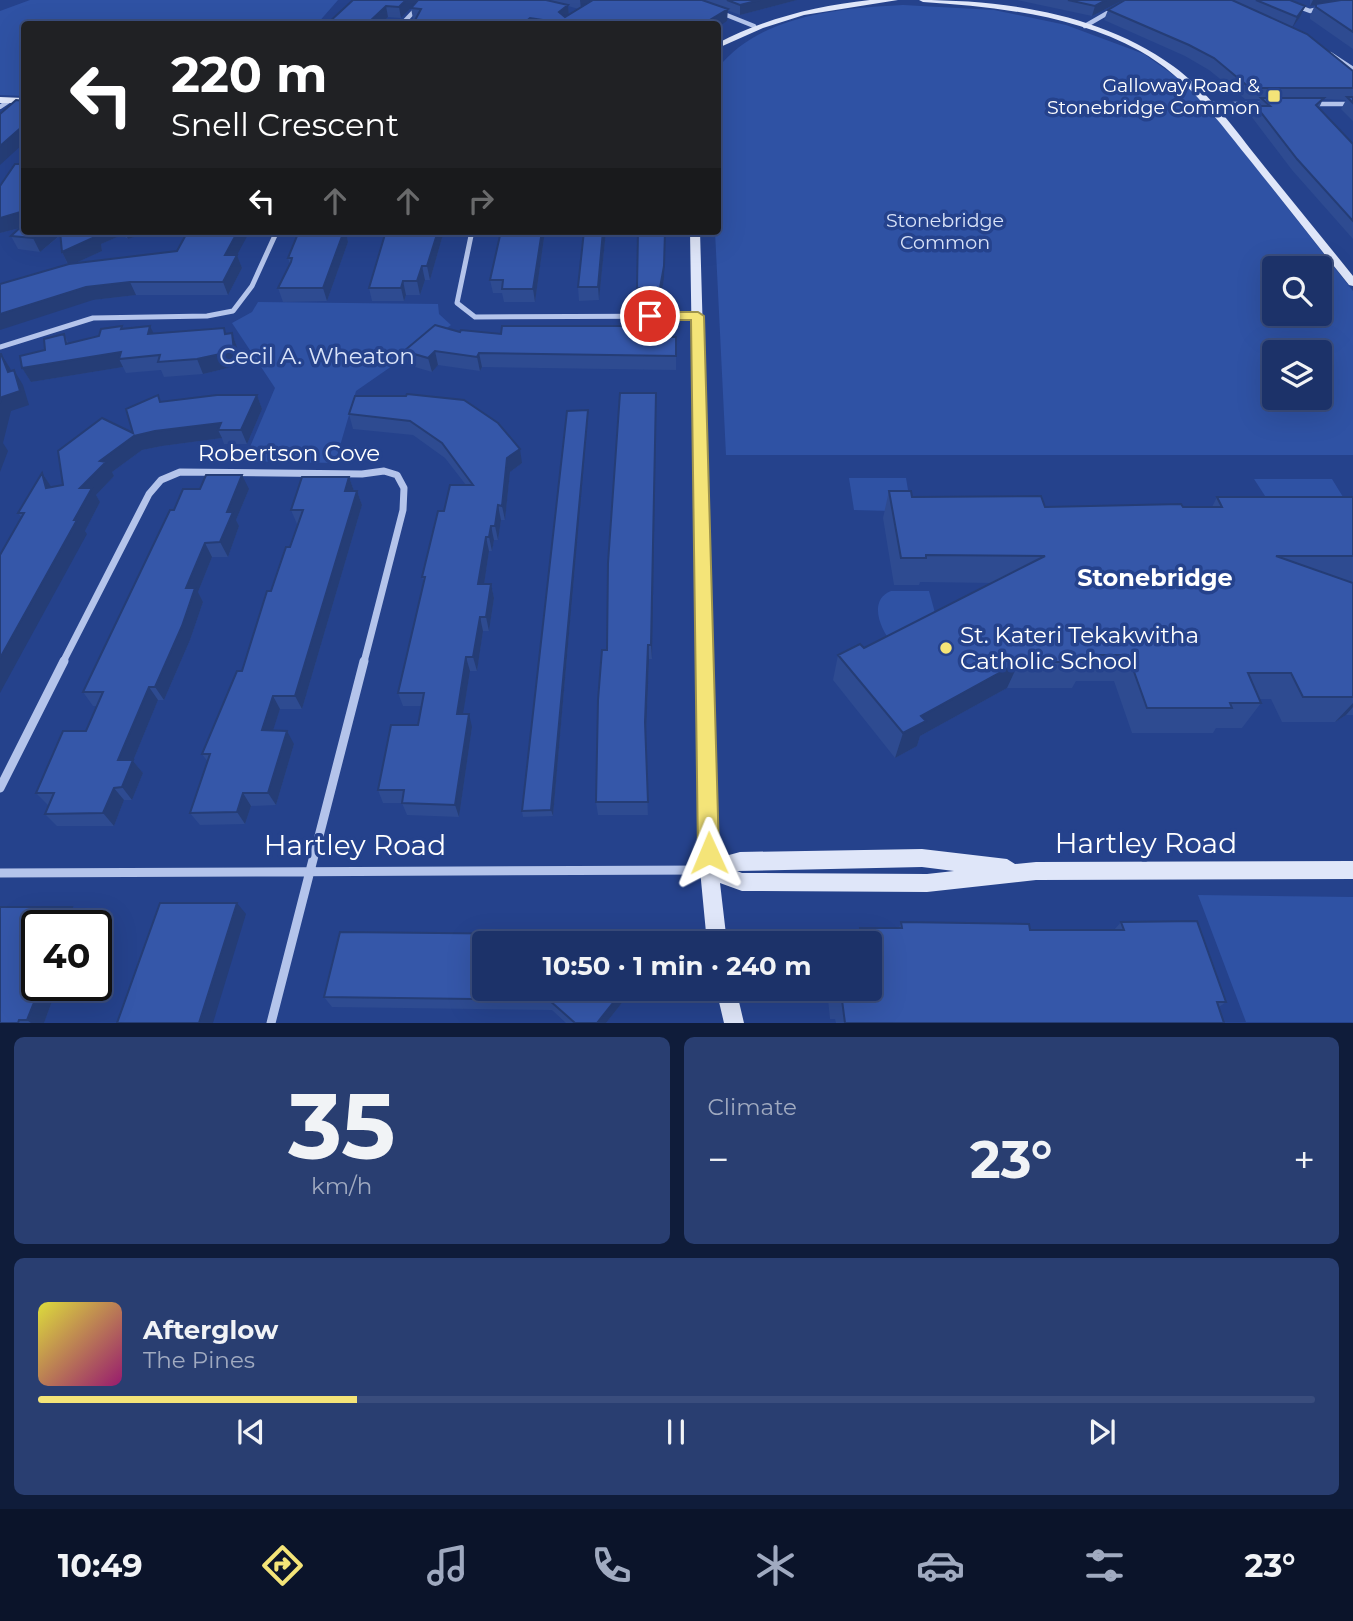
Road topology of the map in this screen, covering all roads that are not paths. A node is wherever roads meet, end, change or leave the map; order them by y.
1 (894, 0) edge
2 (923, 0) edge
3 (1130, 0) edge
4 (1280, 0) edge
5 (423, 1) edge
6 (709, 8) edge
7 (1322, 9) edge
8 (405, 21) edge
9 (754, 26) junction
10 (1085, 26) junction
11 (721, 44) edge
12 (1323, 50) edge
13 (1353, 69) edge
14 (5, 100) edge
15 (1211, 104) junction
16 (1268, 104) edge
17 (1306, 104) edge
18 (1353, 104) edge
19 (0, 107) edge
20 (275, 235) edge
21 (471, 235) edge
22 (695, 235) edge
23 (1353, 283) edge
24 (698, 316) junction
25 (0, 347) edge
26 (0, 788) edge
27 (709, 870) junction
28 (1353, 870) edge
29 (0, 873) edge
30 (311, 873) junction
31 (716, 931) edge
32 (729, 1001) edge
33 (271, 1023) edge
34 (734, 1023) edge

1 - 9 street
2 - 10 street
3 - 10 street
4 - 7 street
5 - 8 street
6 - 9 street
9 - 11 street
10 - 15 street
12 - 13 street
14 - 19 street
15 - 16 street
15 - 23 street
17 - 18 street
20 - 25 street
21 - 24 street
22 - 24 street
24 - 27 street
26 - 30 street, Robertson Cove
27 - 28 street, Hartley Road
27 - 30 street, Hartley Road
27 - 31 street
29 - 30 street, Hartley Road
30 - 33 street
32 - 34 street

